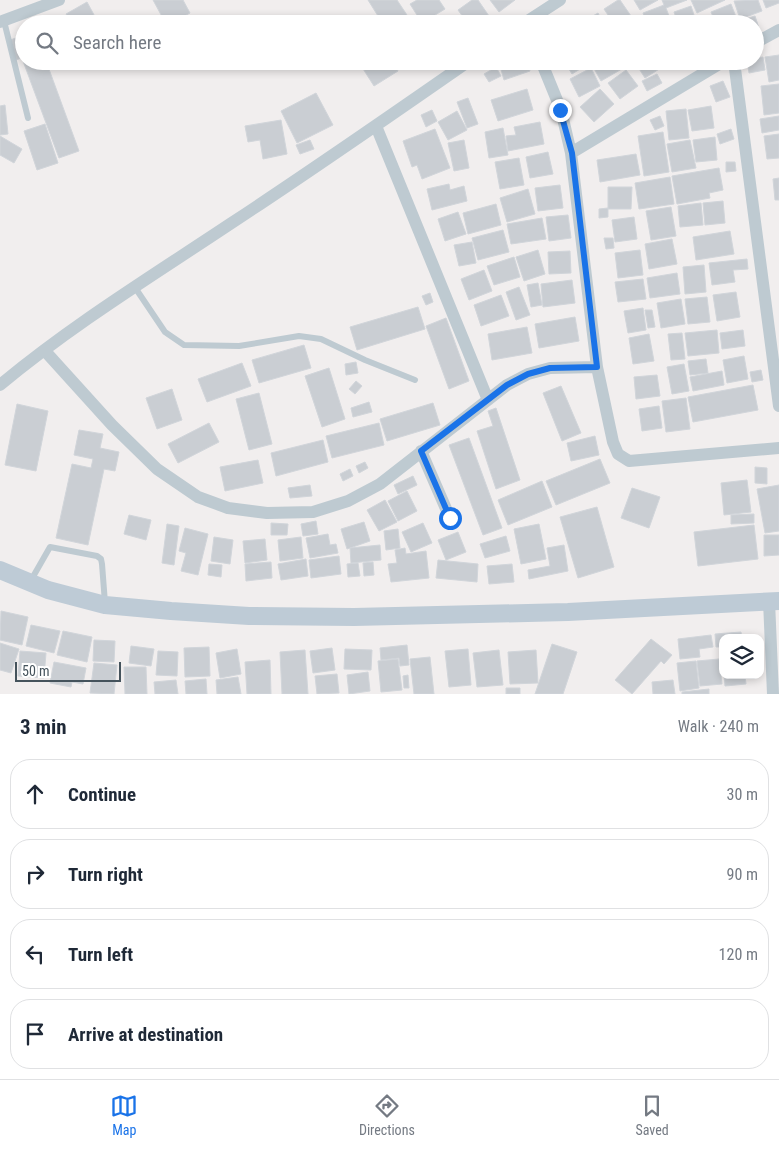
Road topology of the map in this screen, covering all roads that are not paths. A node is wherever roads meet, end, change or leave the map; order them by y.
1 (59, 0) edge
2 (560, 0) edge
3 (20, 15) edge
4 (537, 15) edge
5 (15, 17) edge
6 (2, 22) edge
7 (779, 30) edge
8 (764, 38) edge
9 (456, 70) edge
10 (544, 70) edge
11 (709, 70) edge
12 (735, 70) edge
13 (28, 118) dead end
14 (376, 126) junction
15 (572, 153) junction
16 (134, 286) junction
17 (44, 351) junction
18 (597, 367) junction
19 (415, 380) dead end
20 (0, 385) edge
21 (488, 400) junction
22 (779, 406) edge
23 (779, 448) edge
24 (421, 451) junction
25 (450, 518) dead end
26 (0, 570) edge
27 (30, 582) junction
28 (774, 601) edge
29 (105, 605) junction
30 (773, 694) edge

1 - 3 street
2 - 4 street
5 - 6 street
6 - 13 lane
7 - 8 street
9 - 14 street
10 - 15 street
11 - 15 street
12 - 22 street
14 - 16 street
14 - 21 street
15 - 18 street
16 - 17 street
16 - 19 lane
17 - 20 street
17 - 24 street
18 - 21 street
18 - 23 street
21 - 24 street
24 - 25 street
26 - 27 main road
27 - 29 main road
27 - 29 lane
28 - 29 main road
28 - 30 street

